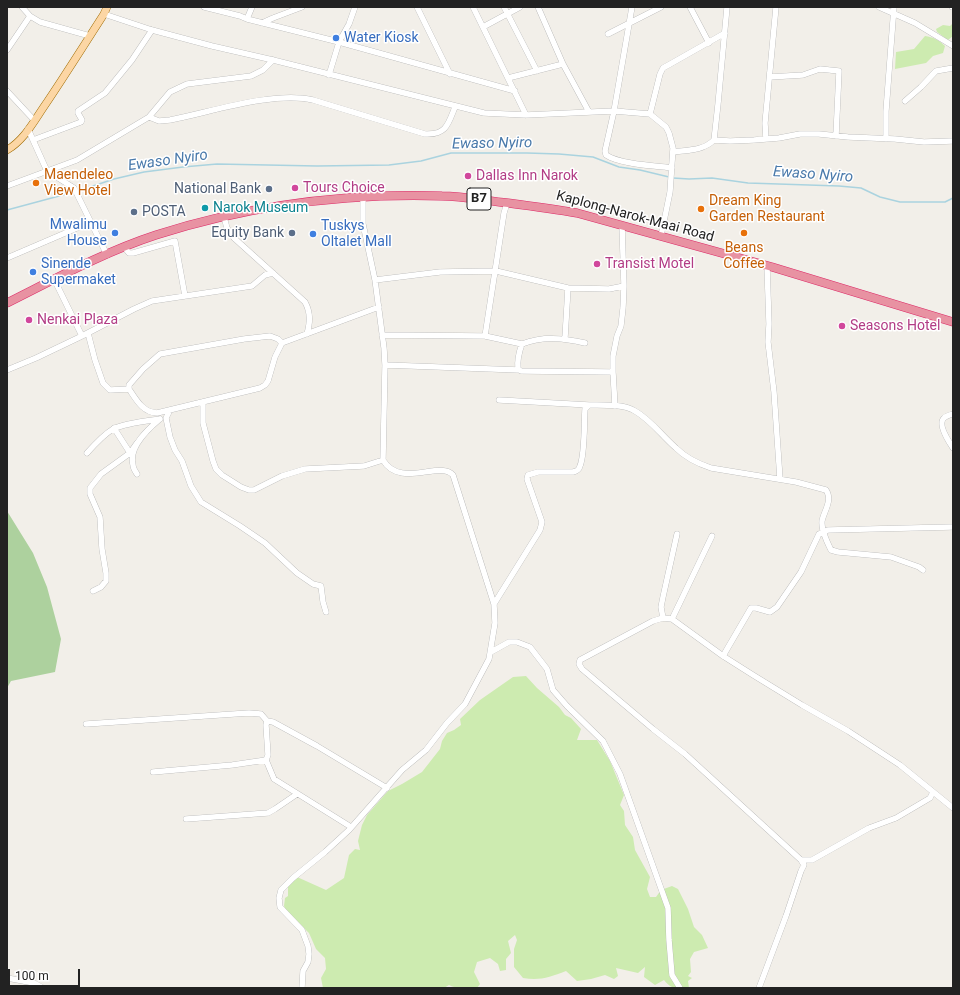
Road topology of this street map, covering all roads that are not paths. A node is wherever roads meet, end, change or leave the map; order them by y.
1 (22, 7) edge
2 (204, 7) edge
3 (252, 7) edge
4 (302, 7) edge
5 (355, 7) edge
6 (417, 7) edge
7 (473, 7) edge
8 (504, 7) edge
9 (520, 7) edge
10 (538, 7) edge
11 (632, 7) edge
12 (662, 7) edge
13 (690, 7) edge
14 (727, 7) edge
15 (776, 7) edge
16 (879, 7) edge
17 (105, 9) edge
18 (893, 10) edge
19 (507, 13) junction
20 (30, 16) junction
21 (247, 19) junction
22 (262, 23) junction
23 (629, 24) junction
24 (483, 27) junction
25 (152, 30) junction
26 (725, 33) junction
27 (608, 34) dead end
28 (90, 36) junction
29 (339, 42) junction
30 (709, 43) junction
31 (953, 46) edge
32 (7, 50) edge
33 (273, 60) junction
34 (563, 64) junction
35 (953, 68) edge
36 (537, 71) junction
37 (450, 74) junction
38 (329, 75) junction
39 (770, 77) junction
40 (508, 78) junction
41 (7, 91) edge
42 (515, 91) junction
43 (904, 101) dead end
44 (455, 107) junction
45 (614, 111) junction
46 (588, 112) junction
47 (650, 114) junction
48 (526, 115) junction
49 (149, 117) junction
50 (34, 120) junction
51 (28, 129) junction
52 (836, 136) junction
53 (766, 139) junction
54 (886, 139) junction
55 (33, 140) junction
56 (714, 140) junction
57 (953, 141) edge
58 (7, 150) edge
59 (673, 152) junction
60 (672, 168) junction
61 (47, 171) junction
62 (7, 186) edge
63 (363, 197) junction
64 (507, 203) junction
65 (224, 217) junction
66 (91, 222) junction
67 (622, 225) junction
68 (661, 236) junction
69 (124, 247) junction
70 (107, 255) junction
71 (7, 258) edge
72 (767, 266) junction
73 (496, 271) junction
74 (273, 272) junction
75 (54, 279) junction
76 (375, 280) junction
77 (624, 286) junction
78 (568, 288) junction
79 (185, 296) junction
80 (7, 303) edge
81 (379, 307) junction
82 (953, 322) edge
83 (88, 333) junction
84 (307, 334) junction
85 (382, 335) junction
86 (82, 336) junction
87 (485, 336) junction
88 (565, 338) junction
89 (282, 343) junction
90 (585, 343) dead end
91 (522, 344) junction
92 (385, 365) junction
93 (7, 370) edge
94 (519, 370) junction
95 (613, 372) junction
96 (129, 389) junction
97 (499, 400) dead end
98 (203, 402) junction
99 (589, 405) junction
100 (614, 406) junction
101 (170, 410) junction
102 (953, 414) edge
103 (163, 419) junction
104 (114, 428) junction
105 (137, 443) junction
106 (953, 448) edge
107 (86, 453) dead end
108 (130, 453) junction
109 (383, 460) junction
110 (137, 474) dead end
111 (780, 479) junction
112 (953, 527) edge
113 (823, 532) junction
114 (677, 534) dead end
115 (712, 536) dead end
116 (923, 570) dead end
117 (93, 591) dead end
118 (494, 604) junction
119 (326, 612) dead end
120 (662, 618) junction
121 (672, 619) junction
122 (491, 652) junction
123 (723, 656) junction
124 (267, 721) junction
125 (86, 724) dead end
126 (266, 760) junction
127 (153, 772) dead end
128 (387, 788) junction
129 (933, 792) junction
130 (297, 794) junction
131 (953, 808) edge
132 (186, 820) dead end
133 (352, 827) junction
134 (801, 860) junction
135 (7, 978) edge
136 (43, 988) edge
137 (302, 988) edge
138 (680, 988) edge
139 (759, 988) edge

1 - 20 street
2 - 21 street
3 - 21 street
4 - 22 street
5 - 29 street
6 - 37 street
7 - 24 street
8 - 19 street
9 - 19 street
10 - 34 street
11 - 23 street
12 - 23 street
13 - 30 street
14 - 26 street
15 - 39 street
16 - 18 street
17 - 25 street
17 - 28 main road
18 - 31 street
18 - 54 street
19 - 24 street
19 - 36 street
20 - 28 street
20 - 32 street
21 - 22 street
22 - 29 street
23 - 27 street
23 - 45 street
24 - 40 street
25 - 33 street
25 - 55 street
26 - 30 street
26 - 56 street
28 - 50 main road
29 - 37 street
29 - 38 street
30 - 47 street
33 - 38 street
33 - 49 street
34 - 36 street
34 - 46 street
35 - 43 street
36 - 40 street
37 - 42 street
38 - 44 street
39 - 52 street
39 - 53 street
40 - 42 street
41 - 50 street
42 - 48 street
44 - 48 street
44 - 49 street
45 - 46 street
45 - 47 street
45 - 60 street
46 - 48 street
47 - 59 street
49 - 61 street
50 - 51 main road
51 - 55 street
51 - 58 main road
52 - 53 street
52 - 54 street
53 - 56 street
54 - 57 street
55 - 61 street
56 - 59 street
59 - 60 street
60 - 68 street
61 - 62 street
61 - 66 street
63 - 64 highway, Kaplong-Narok-Maai Road / B7
63 - 65 highway, Kaplong-Narok-Maai Road / B7
63 - 76 street
64 - 67 highway, Kaplong-Narok-Maai Road / B7
64 - 73 street
65 - 69 highway, Kaplong-Narok-Maai Road / B7
65 - 74 street
66 - 70 street
66 - 71 street
67 - 68 highway, Kaplong-Narok-Maai Road / B7
67 - 77 street
68 - 72 highway, Kaplong-Narok-Maai Road / B7
69 - 70 highway, Kaplong-Narok-Maai Road / B7
69 - 79 street
70 - 75 highway, Kaplong-Narok-Maai Road / B7
72 - 82 highway, Kaplong-Narok-Maai Road / B7
72 - 111 street
73 - 76 street
73 - 78 street
73 - 87 street
74 - 79 street
74 - 84 street
75 - 80 highway, Kaplong-Narok-Maai Road / B7
75 - 86 street
76 - 81 street
77 - 78 street
77 - 95 street
78 - 88 street
79 - 83 street
81 - 84 street
81 - 85 street
83 - 86 street
83 - 96 street
84 - 89 street
85 - 87 street
85 - 92 street
86 - 93 street
87 - 91 street
88 - 90 street
88 - 91 street
89 - 96 street
89 - 98 street
91 - 94 street
92 - 94 street
92 - 109 street
94 - 95 street
95 - 100 street
96 - 101 street
97 - 99 street
98 - 101 street
98 - 109 street
99 - 100 street
99 - 118 street
100 - 111 street
101 - 103 street
102 - 106 street
103 - 104 street
103 - 105 street
103 - 119 street
104 - 107 street
104 - 108 street
105 - 108 street
105 - 110 street
108 - 117 street
109 - 118 street
111 - 113 street
112 - 113 street
113 - 116 street
113 - 123 street
114 - 120 street
115 - 121 street
118 - 122 street
120 - 121 street
120 - 134 street
121 - 123 street
122 - 128 street
122 - 138 street
123 - 129 street
124 - 125 street
124 - 126 street
124 - 128 street
126 - 127 street
126 - 130 street
128 - 133 street
129 - 131 street
129 - 134 street
130 - 132 street
130 - 133 street
133 - 137 street
134 - 139 street
135 - 136 street

